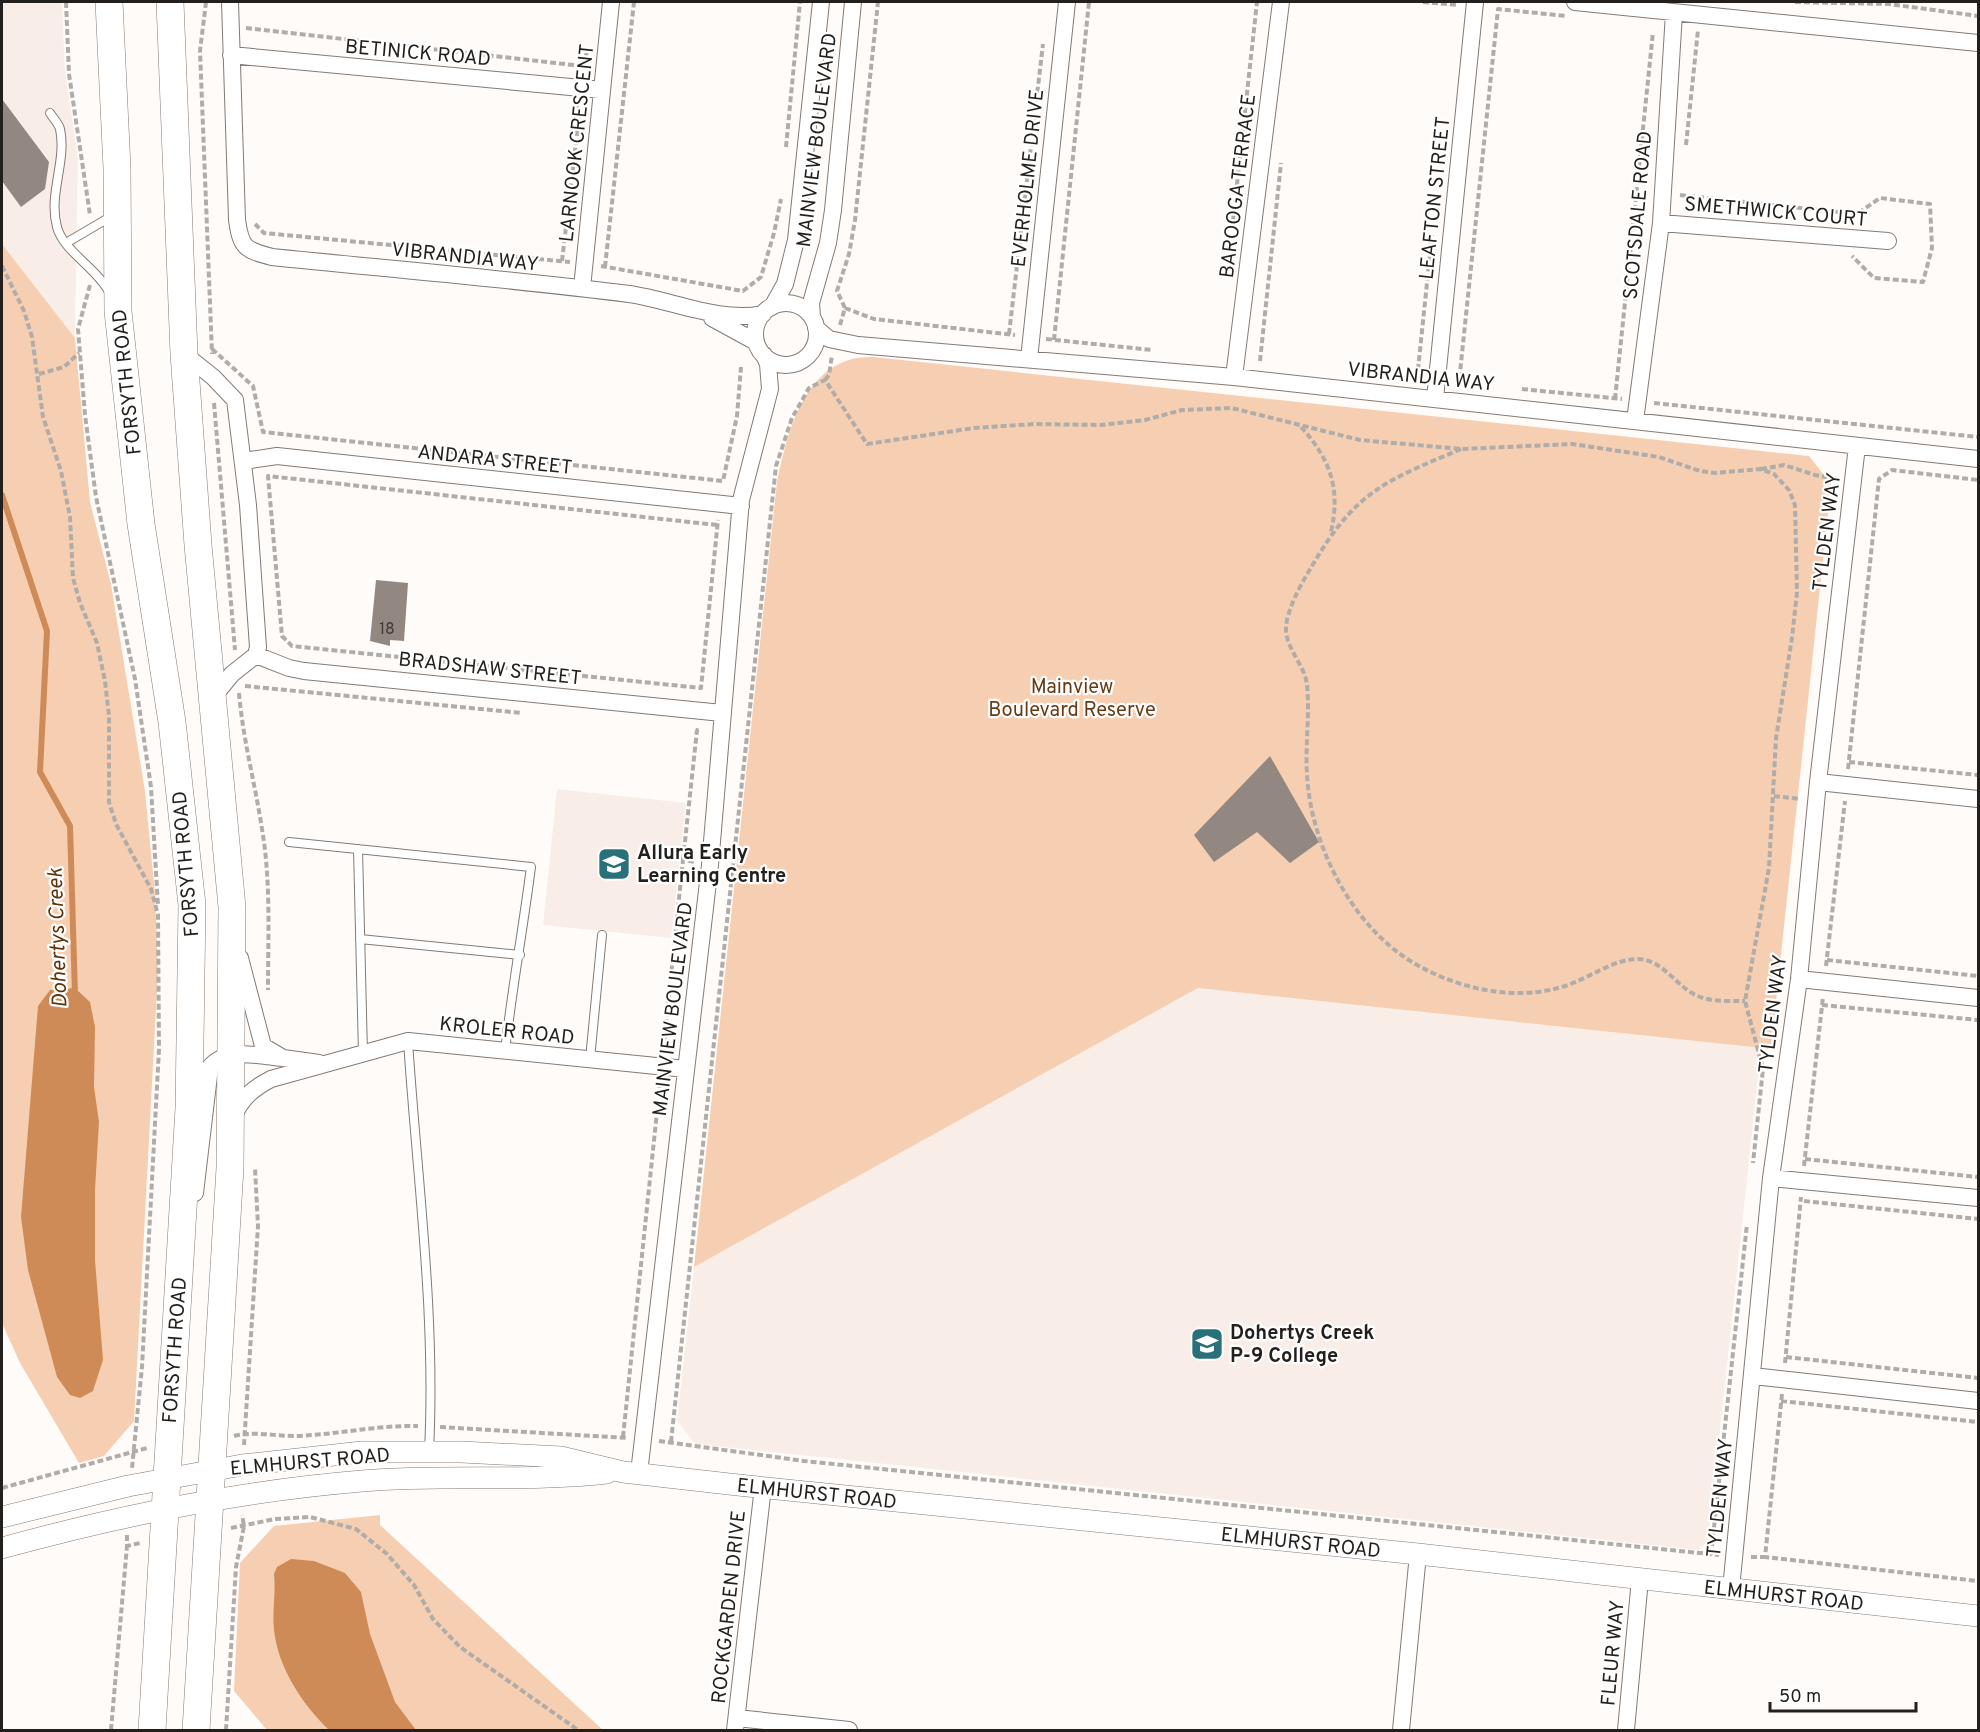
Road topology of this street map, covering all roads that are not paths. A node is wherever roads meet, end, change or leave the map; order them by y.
1 (109, 2) edge
2 (170, 2) edge
3 (230, 2) edge
4 (611, 2) edge
5 (820, 2) edge
6 (853, 2) edge
7 (1067, 2) edge
8 (1281, 2) edge
9 (1475, 2) edge
10 (1575, 2) edge
11 (1674, 13) junction
12 (1978, 43) edge
13 (238, 56) junction
14 (602, 90) junction
15 (50, 113) dead end
16 (118, 213) junction
17 (1661, 223) junction
18 (1888, 241) dead end
19 (66, 243) junction
20 (582, 288) junction
21 (680, 305) junction
22 (767, 310) junction
23 (118, 311) junction
24 (814, 322) junction
25 (858, 345) junction
26 (760, 349) junction
27 (184, 354) junction
28 (804, 359) junction
29 (1029, 359) junction
30 (1234, 377) junction
31 (1436, 399) junction
32 (766, 408) junction
33 (1635, 421) junction
34 (1857, 446) junction
35 (1978, 459) edge
36 (244, 461) junction
37 (741, 506) junction
38 (256, 655) junction
39 (214, 696) junction
40 (722, 712) junction
41 (1818, 782) junction
42 (1978, 799) edge
43 (289, 842) dead end
44 (358, 849) junction
45 (232, 907) junction
46 (602, 935) dead end
47 (360, 939) junction
48 (520, 955) junction
49 (1799, 980) junction
50 (1978, 998) edge
51 (408, 1041) junction
52 (505, 1051) junction
53 (232, 1054) junction
54 (363, 1054) junction
55 (283, 1058) junction
56 (590, 1059) junction
57 (326, 1063) junction
58 (686, 1069) junction
59 (231, 1121) junction
60 (1771, 1178) junction
61 (1978, 1198) edge
62 (179, 1270) junction
63 (1753, 1376) junction
64 (1978, 1401) edge
65 (429, 1452) junction
66 (212, 1471) junction
67 (631, 1472) junction
68 (166, 1479) junction
69 (763, 1487) junction
70 (210, 1502) junction
71 (164, 1511) junction
72 (2, 1517) edge
73 (2, 1548) edge
74 (1418, 1554) junction
75 (1640, 1579) junction
76 (1731, 1589) junction
77 (1978, 1616) edge
78 (736, 1724) edge
79 (152, 1731) edge
80 (196, 1731) edge
81 (849, 1731) edge
82 (1401, 1731) edge
83 (1626, 1731) edge

1 - 16 highway, FORSYTH ROAD
2 - 27 highway, FORSYTH ROAD
3 - 13 street
4 - 14 street, LARNOOK CRESCENT
5 - 22 street, MAINVIEW BOULEVARD
6 - 24 street, MAINVIEW BOULEVARD
7 - 29 street, EVERHOLME DRIVE
8 - 30 street, BAROOGA TERRACE
9 - 31 street, LEAFTON STREET
10 - 11 street
11 - 12 street
11 - 17 street, SCOTSDALE ROAD
13 - 14 street, BETINICK ROAD
13 - 20 street, VIBRANDIA WAY
14 - 20 street, LARNOOK CRESCENT
15 - 19 lane
16 - 19 lane
16 - 23 highway, FORSYTH ROAD
17 - 18 street, SMETHWICK COURT
17 - 33 street, SCOTSDALE ROAD
19 - 23 lane
20 - 21 street, VIBRANDIA WAY
21 - 22 street, VIBRANDIA WAY
21 - 26 street, VIBRANDIA WAY
22 - 24 street
22 - 26 street
23 - 62 highway, FORSYTH ROAD
24 - 25 street, VIBRANDIA WAY
24 - 28 street
25 - 28 street, VIBRANDIA WAY
25 - 29 street, VIBRANDIA WAY
26 - 28 street
26 - 32 street, MAINVIEW BOULEVARD
27 - 36 street
27 - 39 highway, FORSYTH ROAD
28 - 32 street, MAINVIEW BOULEVARD
29 - 30 street, VIBRANDIA WAY
30 - 31 street, VIBRANDIA WAY
31 - 33 street, VIBRANDIA WAY
32 - 37 street, MAINVIEW BOULEVARD
33 - 34 street, VIBRANDIA WAY
34 - 35 street, VIBRANDIA WAY
34 - 41 street, TYLDEN WAY
36 - 37 street, ANDARA STREET
36 - 38 street
37 - 40 street, MAINVIEW BOULEVARD
38 - 39 street
38 - 40 street, BRADSHAW STREET
39 - 45 highway, FORSYTH ROAD
40 - 58 street, MAINVIEW BOULEVARD
41 - 42 street
41 - 49 street, TYLDEN WAY
43 - 44 lane
44 - 47 lane
44 - 48 lane
45 - 53 highway, FORSYTH ROAD
45 - 55 street
46 - 56 lane
47 - 48 lane
47 - 54 lane
48 - 52 lane
49 - 50 street
49 - 60 street, TYLDEN WAY
51 - 52 street, KROLER ROAD
51 - 54 street, KROLER ROAD
51 - 65 lane
52 - 56 street, KROLER ROAD
53 - 55 street
53 - 59 highway, FORSYTH ROAD
53 - 62 street
54 - 57 street, KROLER ROAD
55 - 57 street
56 - 58 street, KROLER ROAD
57 - 59 street, KROLER ROAD
58 - 67 street, MAINVIEW BOULEVARD
59 - 66 highway, FORSYTH ROAD
60 - 61 street
60 - 63 street, TYLDEN WAY
62 - 68 highway, FORSYTH ROAD
63 - 64 street
63 - 76 street, TYLDEN WAY
65 - 66 street, ELMHURST ROAD
65 - 67 street, ELMHURST ROAD
66 - 68 street, ELMHURST ROAD
66 - 70 highway, FORSYTH ROAD
67 - 69 street, ELMHURST ROAD
67 - 70 street, ELMHURST ROAD
68 - 71 highway, FORSYTH ROAD
68 - 72 street, ELMHURST ROAD
69 - 74 street, ELMHURST ROAD
69 - 78 street, ROCKGARDEN DRIVE
70 - 71 street, ELMHURST ROAD
70 - 80 highway, FORSYTH ROAD
71 - 73 street, ELMHURST ROAD
71 - 79 highway, FORSYTH ROAD
74 - 75 street, ELMHURST ROAD
74 - 82 street
75 - 76 street, ELMHURST ROAD
75 - 83 street, FLEUR WAY
76 - 77 street, ELMHURST ROAD
78 - 81 street

